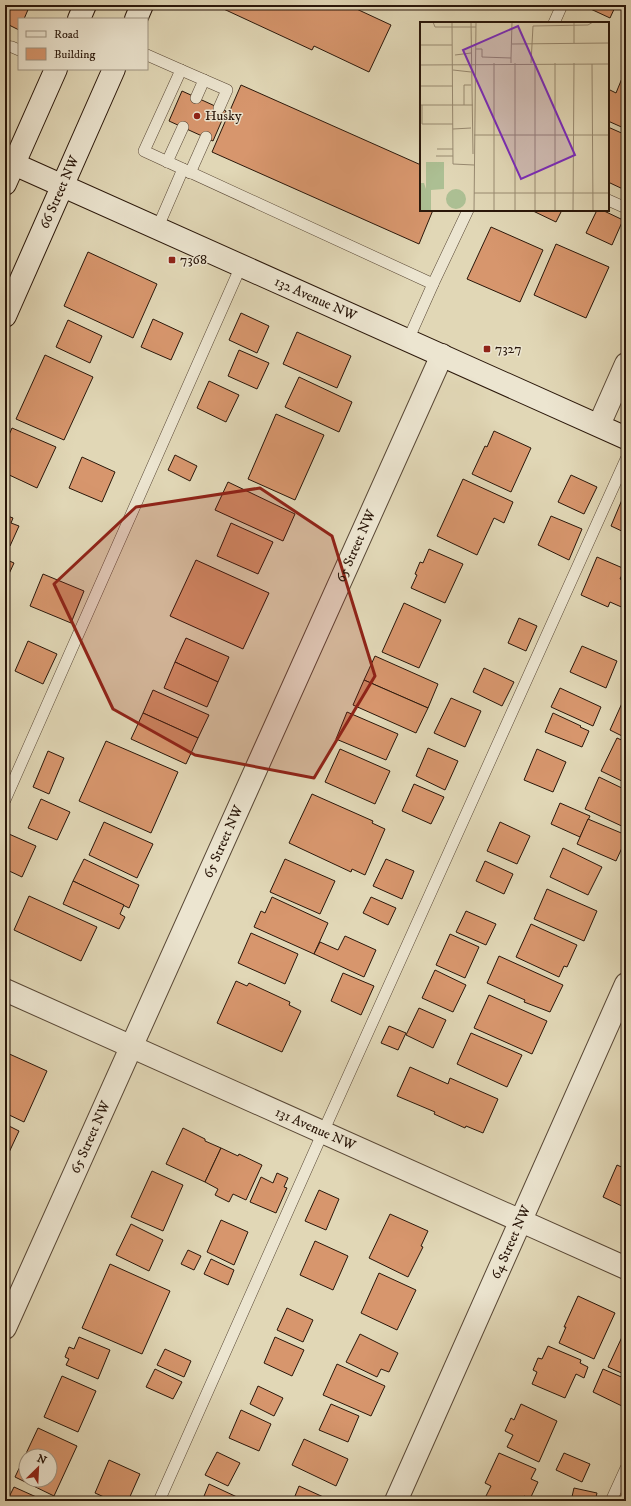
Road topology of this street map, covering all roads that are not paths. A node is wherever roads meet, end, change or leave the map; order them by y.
1 (85, 5) edge
2 (142, 5) edge
3 (562, 5) edge
4 (79, 18) edge
5 (136, 18) edge
6 (554, 22) edge
7 (5, 46) edge
8 (18, 50) edge
9 (148, 55) edge
10 (55, 70) edge
11 (114, 70) edge
12 (180, 70) junction
13 (204, 80) junction
14 (196, 98) dead end
15 (219, 108) dead end
16 (183, 128) dead end
17 (206, 137) dead end
18 (9, 162) edge
19 (167, 162) junction
20 (187, 171) junction
21 (5, 184) edge
22 (63, 186) junction
23 (609, 200) edge
24 (626, 208) edge
25 (468, 211) edge
26 (157, 229) junction
27 (241, 266) junction
28 (433, 284) junction
29 (5, 316) edge
30 (408, 340) junction
31 (442, 355) junction
32 (626, 364) edge
33 (599, 426) junction
34 (626, 438) edge
35 (626, 459) edge
36 (5, 800) edge
37 (626, 984) edge
38 (5, 990) edge
39 (131, 1046) junction
40 (323, 1132) junction
41 (520, 1220) junction
42 (626, 1268) edge
43 (5, 1328) edge
44 (626, 1468) edge
45 (159, 1501) edge
46 (396, 1501) edge
47 (611, 1501) edge

1 - 4 street
2 - 5 street
3 - 6 lane
7 - 8 lane
9 - 12 lane
10 - 18 street
11 - 22 street, 66 Street NW
12 - 13 lane
12 - 19 lane
13 - 14 lane
13 - 15 lane
16 - 19 lane
17 - 20 lane
18 - 21 street
18 - 22 street, 132 Avenue NW
19 - 20 lane
20 - 26 lane
20 - 28 lane
22 - 26 street, 132 Avenue NW
22 - 29 street, 66 Street NW
23 - 24 lane
25 - 28 lane
26 - 27 street, 132 Avenue NW
27 - 30 street, 132 Avenue NW
27 - 36 lane
28 - 30 lane
30 - 31 street, 132 Avenue NW
31 - 33 street, 132 Avenue NW
31 - 39 street, 65 Street NW
32 - 33 street
33 - 34 street, 132 Avenue NW
35 - 40 lane
37 - 41 street, 64 Street NW
38 - 39 street, 131 Avenue NW
39 - 40 street, 131 Avenue NW
39 - 43 street, 65 Street NW
40 - 41 street, 131 Avenue NW
40 - 45 lane
41 - 42 street, 131 Avenue NW
41 - 46 street, 64 Street NW
44 - 47 lane

